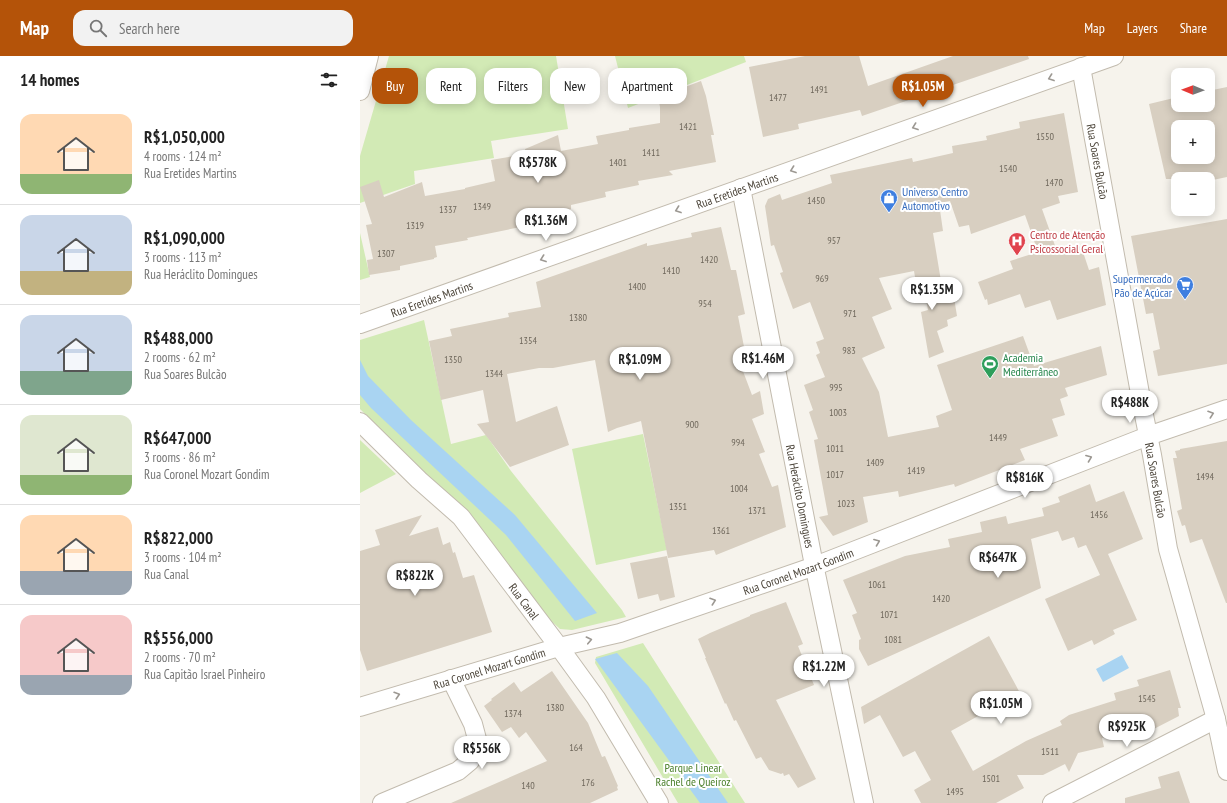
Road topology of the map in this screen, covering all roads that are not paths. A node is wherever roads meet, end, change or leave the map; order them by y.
1 (370, 56) edge
2 (1114, 56) edge
3 (1081, 68) junction
4 (360, 91) edge
5 (742, 188) junction
6 (360, 324) edge
7 (1227, 409) edge
8 (360, 422) edge
9 (1148, 436) junction
10 (815, 566) junction
11 (560, 647) junction
12 (452, 679) junction
13 (360, 707) edge
14 (1216, 719) junction
15 (1227, 771) edge
16 (382, 803) edge
17 (659, 803) edge
18 (864, 803) edge
19 (1052, 803) edge

1 - 4 street
2 - 3 street, Rua Eretides Martins
3 -> 5 street, Rua Eretides Martins
3 - 9 street, Rua Soares Bulcão
5 -> 6 street, Rua Eretides Martins
5 - 10 street, Rua Heráclito Domingues
9 -> 7 street, Rua Coronel Mozart Gondim
8 - 11 street, Rua Canal
10 -> 9 street, Rua Coronel Mozart Gondim
9 - 14 street, Rua Soares Bulcão
11 -> 10 street, Rua Coronel Mozart Gondim
10 - 18 street, Rua Heráclito Domingues
11 - 12 street, Rua Coronel Mozart Gondim
11 - 17 street, Rua Canal
13 -> 12 street, Rua Coronel Mozart Gondim
12 - 16 street
14 - 15 street, Rua Soares Bulcão
14 - 19 street

